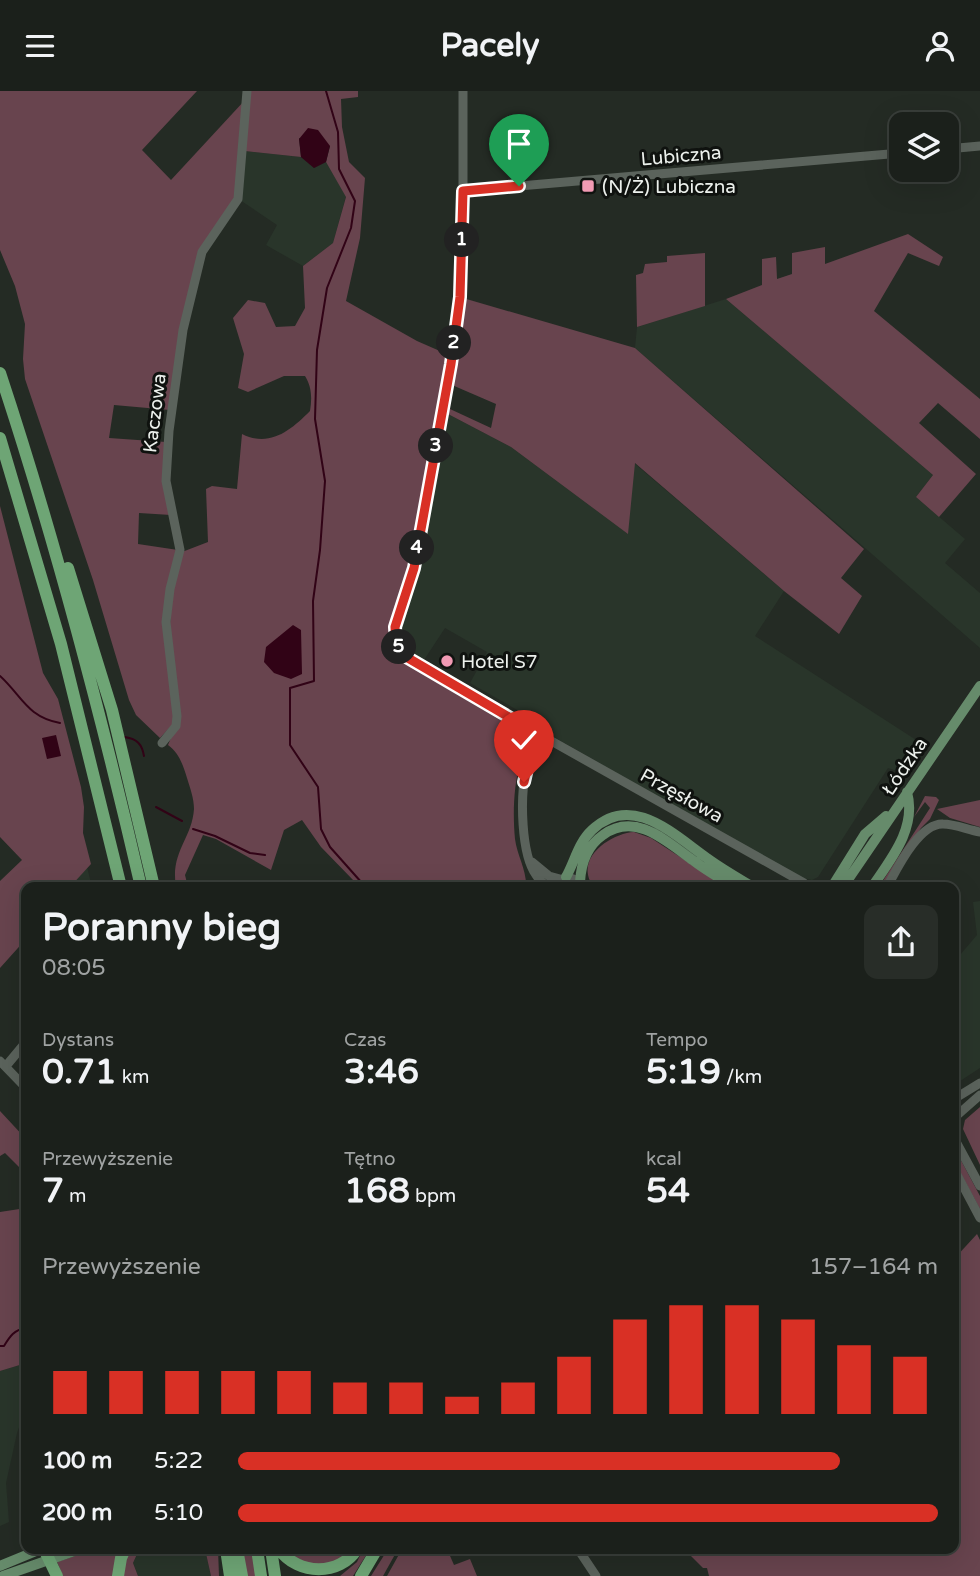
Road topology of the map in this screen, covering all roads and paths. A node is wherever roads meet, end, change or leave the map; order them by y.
1 (247, 91) edge
2 (463, 91) edge
3 (980, 146) edge
4 (959, 148) edge
5 (889, 154) edge
6 (463, 191) junction
7 (0, 373) edge
8 (0, 437) edge
9 (29, 463) junction
10 (980, 687) edge
11 (543, 737) junction
12 (162, 743) dead end
13 (907, 792) junction
14 (899, 805) junction
15 (980, 832) edge
16 (529, 858) junction
17 (859, 866) junction
18 (563, 878) junction
19 (730, 881) edge
20 (118, 882) edge
21 (140, 882) edge
22 (153, 882) edge
23 (544, 882) edge
24 (557, 882) edge
25 (574, 882) edge
26 (584, 882) edge
27 (802, 882) edge
28 (835, 882) edge
29 (847, 882) edge
30 (854, 882) edge
31 (875, 882) edge
32 (890, 882) edge
33 (21, 1046) edge
34 (2, 1062) edge
35 (21, 1083) edge
36 (980, 1083) edge
37 (980, 1095) edge
38 (959, 1097) edge
39 (959, 1114) edge
40 (959, 1147) edge
41 (959, 1178) edge
42 (980, 1186) edge
43 (980, 1218) edge
44 (30, 1554) edge
45 (46, 1554) edge
46 (66, 1554) edge
47 (123, 1554) edge
48 (225, 1554) edge
49 (226, 1554) edge
50 (238, 1554) edge
51 (258, 1554) edge
52 (272, 1554) edge
53 (283, 1554) edge
54 (354, 1554) edge
55 (375, 1554) edge
56 (581, 1554) edge
57 (0, 1566) edge
58 (3, 1576) edge
59 (57, 1576) edge
60 (118, 1576) edge
61 (223, 1576) edge
62 (230, 1576) edge
63 (242, 1576) edge
64 (261, 1576) edge
65 (275, 1576) edge
66 (361, 1576) edge
67 (596, 1576) edge

1 - 12 street, Kaczowa
2 - 6 street, Przęsłowa
3 - 4 street
5 - 6 street, Lubiczna
6 - 11 street, Przęsłowa
7 - 9 highway
8 - 20 highway
9 - 21 highway
9 - 22 highway
10 - 13 main road, Łódzka
11 - 16 street
11 - 27 street, Przęsłowa
13 - 14 main road, Łódzka
13 - 31 main road
14 - 17 main road, Łódzka
14 - 28 main road
15 - 32 street
16 - 18 street
16 - 23 street
17 - 29 main road, Łódzka
17 - 30 main road, Łódzka
18 - 19 main road
18 - 24 street
18 - 25 street
19 - 26 main road
33 - 34 street
34 - 35 street
36 - 38 street
37 - 39 street
40 - 42 street
41 - 43 street
44 - 57 main road
45 - 59 highway
46 - 58 main road
47 - 60 highway
48 - 61 highway
49 - 62 highway
50 - 63 highway
51 - 64 highway
52 - 65 highway
53 - 54 highway
55 - 66 highway
56 - 67 street

